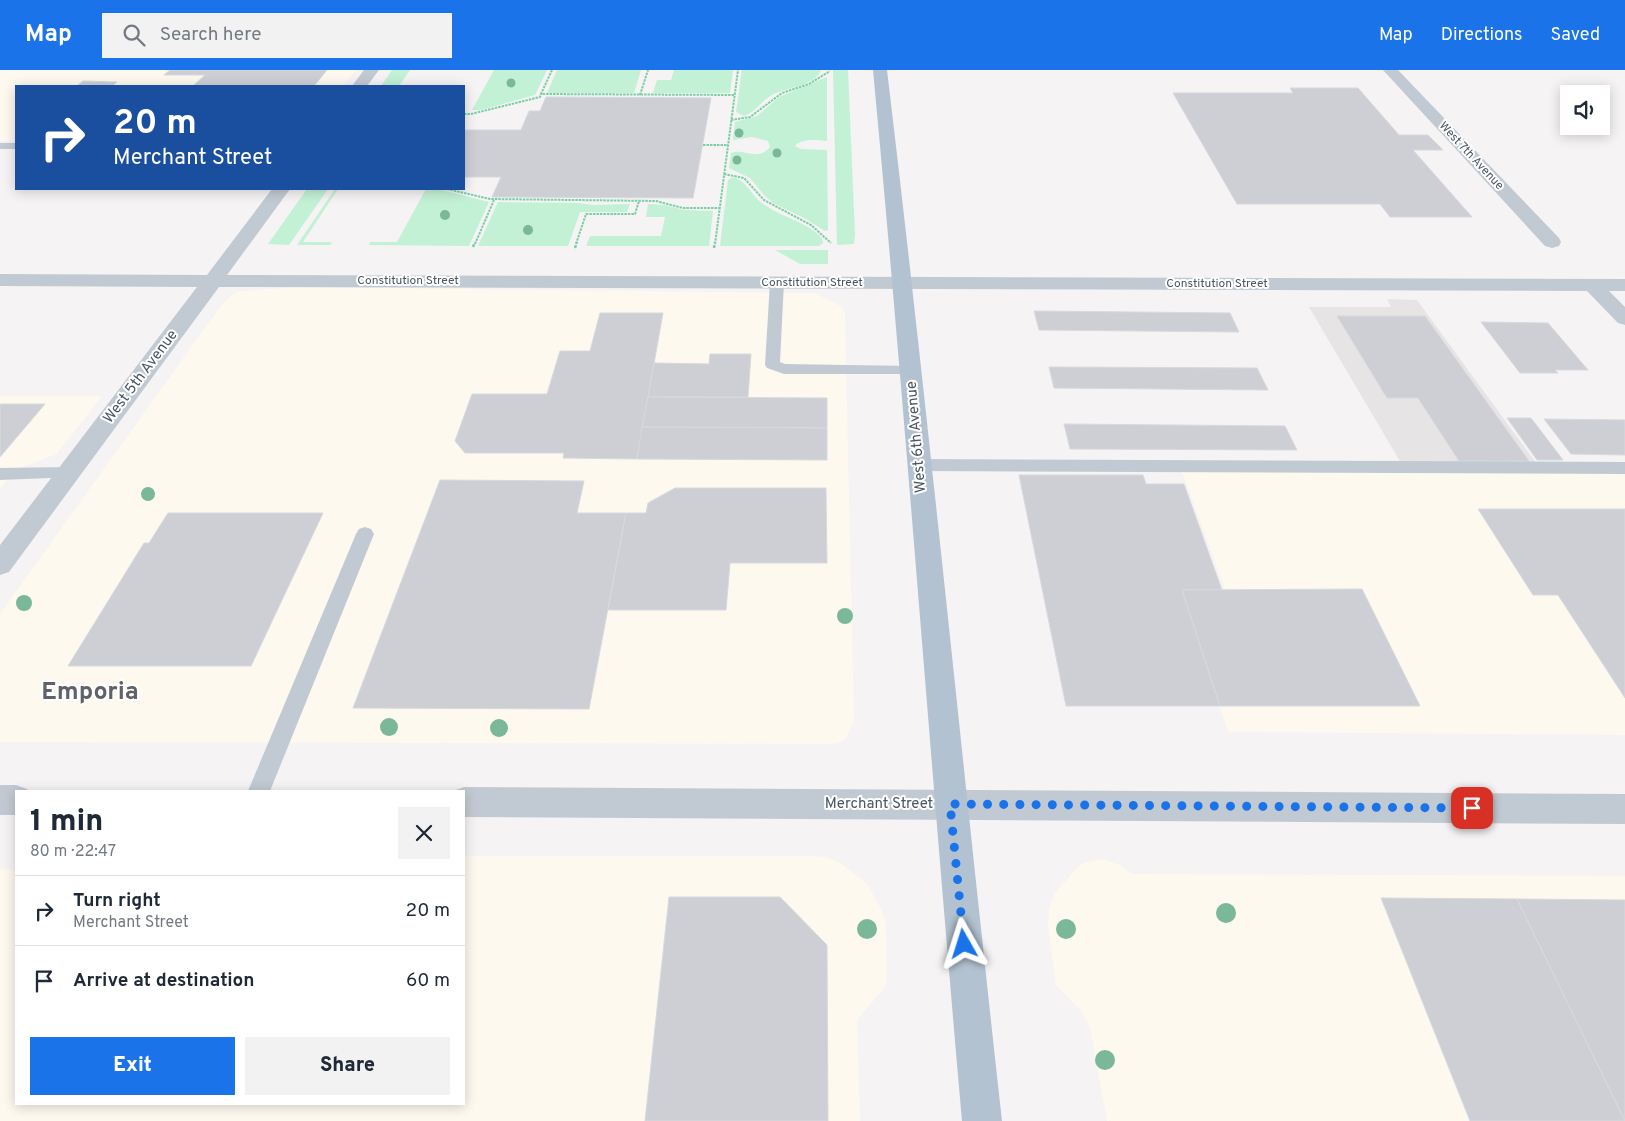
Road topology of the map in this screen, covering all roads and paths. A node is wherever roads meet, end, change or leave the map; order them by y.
1 (372, 70) edge
2 (552, 70) edge
3 (648, 70) edge
4 (738, 70) edge
5 (880, 70) edge
6 (1390, 70) edge
7 (830, 71) edge
8 (360, 85) edge
9 (541, 94) junction
10 (640, 95) junction
11 (734, 95) junction
12 (465, 114) edge
13 (731, 120) junction
14 (703, 145) dead end
15 (728, 145) junction
16 (0, 146) edge
17 (15, 146) edge
18 (724, 174) junction
19 (280, 190) edge
20 (451, 190) edge
21 (494, 200) junction
22 (639, 200) junction
23 (720, 208) junction
24 (1552, 242) dead end
25 (832, 243) dead end
26 (473, 248) dead end
27 (576, 248) dead end
28 (714, 248) dead end
29 (0, 280) edge
30 (213, 281) junction
31 (777, 282) junction
32 (903, 283) junction
33 (1592, 285) junction
34 (1625, 285) edge
35 (1625, 319) edge
36 (911, 370) junction
37 (919, 465) junction
38 (1625, 468) edge
39 (68, 473) junction
40 (0, 474) edge
41 (365, 534) dead end
42 (0, 565) edge
43 (260, 790) edge
44 (0, 800) edge
45 (15, 800) edge
46 (465, 802) edge
47 (950, 804) junction
48 (1625, 809) edge
49 (982, 1121) edge

1 - 8 street
2 - 9 path
3 - 10 path
4 - 11 path
5 - 32 main road, West 6th Avenue
6 - 24 street, West 7th Avenue
7 - 13 path
9 - 10 path
9 - 12 path
10 - 11 path
11 - 13 path
13 - 15 path
14 - 15 path
15 - 18 path
16 - 17 lane
18 - 23 path
18 - 25 path
19 - 30 street, West 5th Avenue
20 - 21 path
21 - 22 path
21 - 26 path
22 - 23 path
22 - 27 path
23 - 28 path
29 - 30 street, Constitution Street
30 - 31 street, Constitution Street
30 - 39 street, West 5th Avenue
31 - 32 street, Constitution Street
31 - 36 lane
32 - 33 street, Constitution Street
32 - 36 main road, West 6th Avenue
33 - 34 street, Constitution Street
33 - 35 street
36 - 37 main road, West 6th Avenue
37 - 38 lane
37 - 47 main road, West 6th Avenue
39 - 40 lane
39 - 42 street, West 5th Avenue
41 - 43 lane
44 - 45 street
46 - 47 street, Merchant Street
47 - 48 street, Merchant Street
47 - 49 main road, West 6th Avenue

